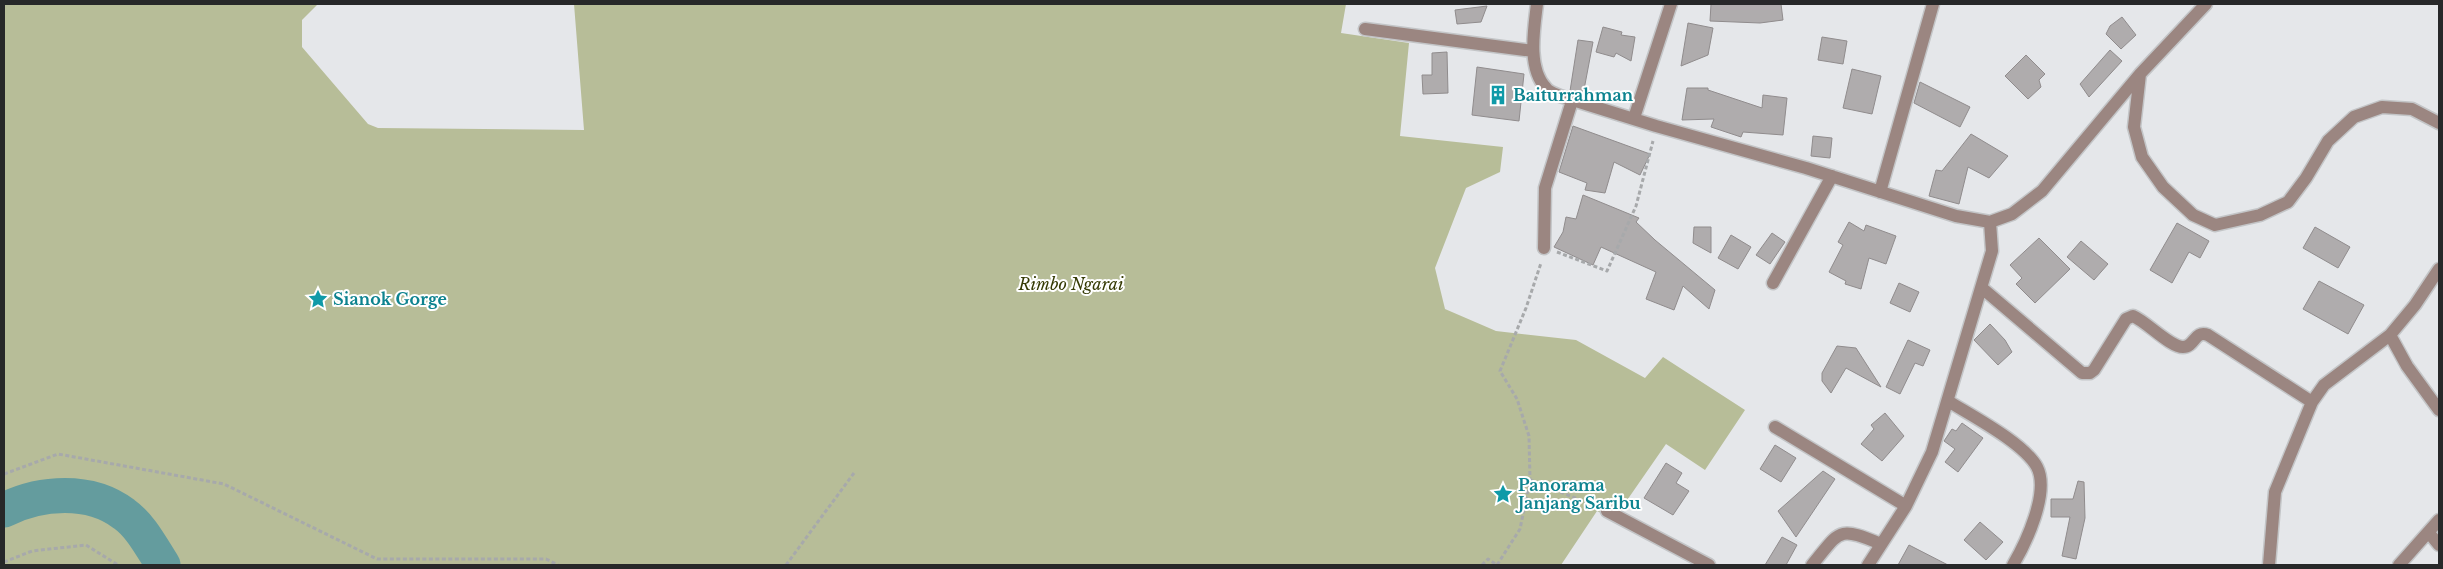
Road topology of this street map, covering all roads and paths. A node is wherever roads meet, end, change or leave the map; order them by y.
1 (1536, 4) edge
2 (1670, 4) edge
3 (1933, 4) edge
4 (2206, 4) edge
5 (1365, 28) dead end
6 (1532, 51) junction
7 (2140, 74) junction
8 (1572, 101) junction
9 (1634, 118) junction
10 (2439, 123) edge
11 (1656, 126) junction
12 (1832, 176) junction
13 (1880, 192) junction
14 (1990, 222) junction
15 (1544, 248) junction
16 (2439, 269) edge
17 (1773, 283) dead end
18 (1982, 288) junction
19 (2390, 336) junction
20 (1948, 401) junction
21 (2312, 402) junction
22 (2439, 410) edge
23 (1775, 427) dead end
24 (854, 473) dead end
25 (4, 474) edge
26 (1530, 480) junction
27 (1906, 506) junction
28 (1608, 511) joint
29 (2439, 520) edge
30 (2429, 534) junction
31 (1881, 544) junction
32 (2439, 544) edge
33 (4, 562) edge
34 (118, 565) edge
35 (558, 565) edge
36 (786, 565) edge
37 (1482, 565) edge
38 (1709, 565) edge
39 (1812, 565) edge
40 (1868, 565) edge
41 (2013, 565) edge
42 (2269, 565) edge
43 (2399, 565) edge

1 - 6 street
2 - 9 street
3 - 13 street
4 - 7 street
5 - 6 street
6 - 8 street
7 - 10 street
7 - 14 street
8 - 9 street
8 - 15 street
9 - 11 street
11 - 12 street
11 - 15 path
12 - 13 street
12 - 17 street
13 - 14 street
14 - 18 street
15 - 26 path
16 - 19 street
18 - 20 street
18 - 21 street
19 - 21 street
19 - 22 street
20 - 27 street
20 - 41 street
21 - 42 street
23 - 27 street
24 - 36 path
25 - 35 path
26 - 28 path
26 - 37 path
27 - 31 street
28 - 38 street
29 - 30 street
30 - 32 street
30 - 43 street
31 - 39 street
31 - 40 street
33 - 34 path

